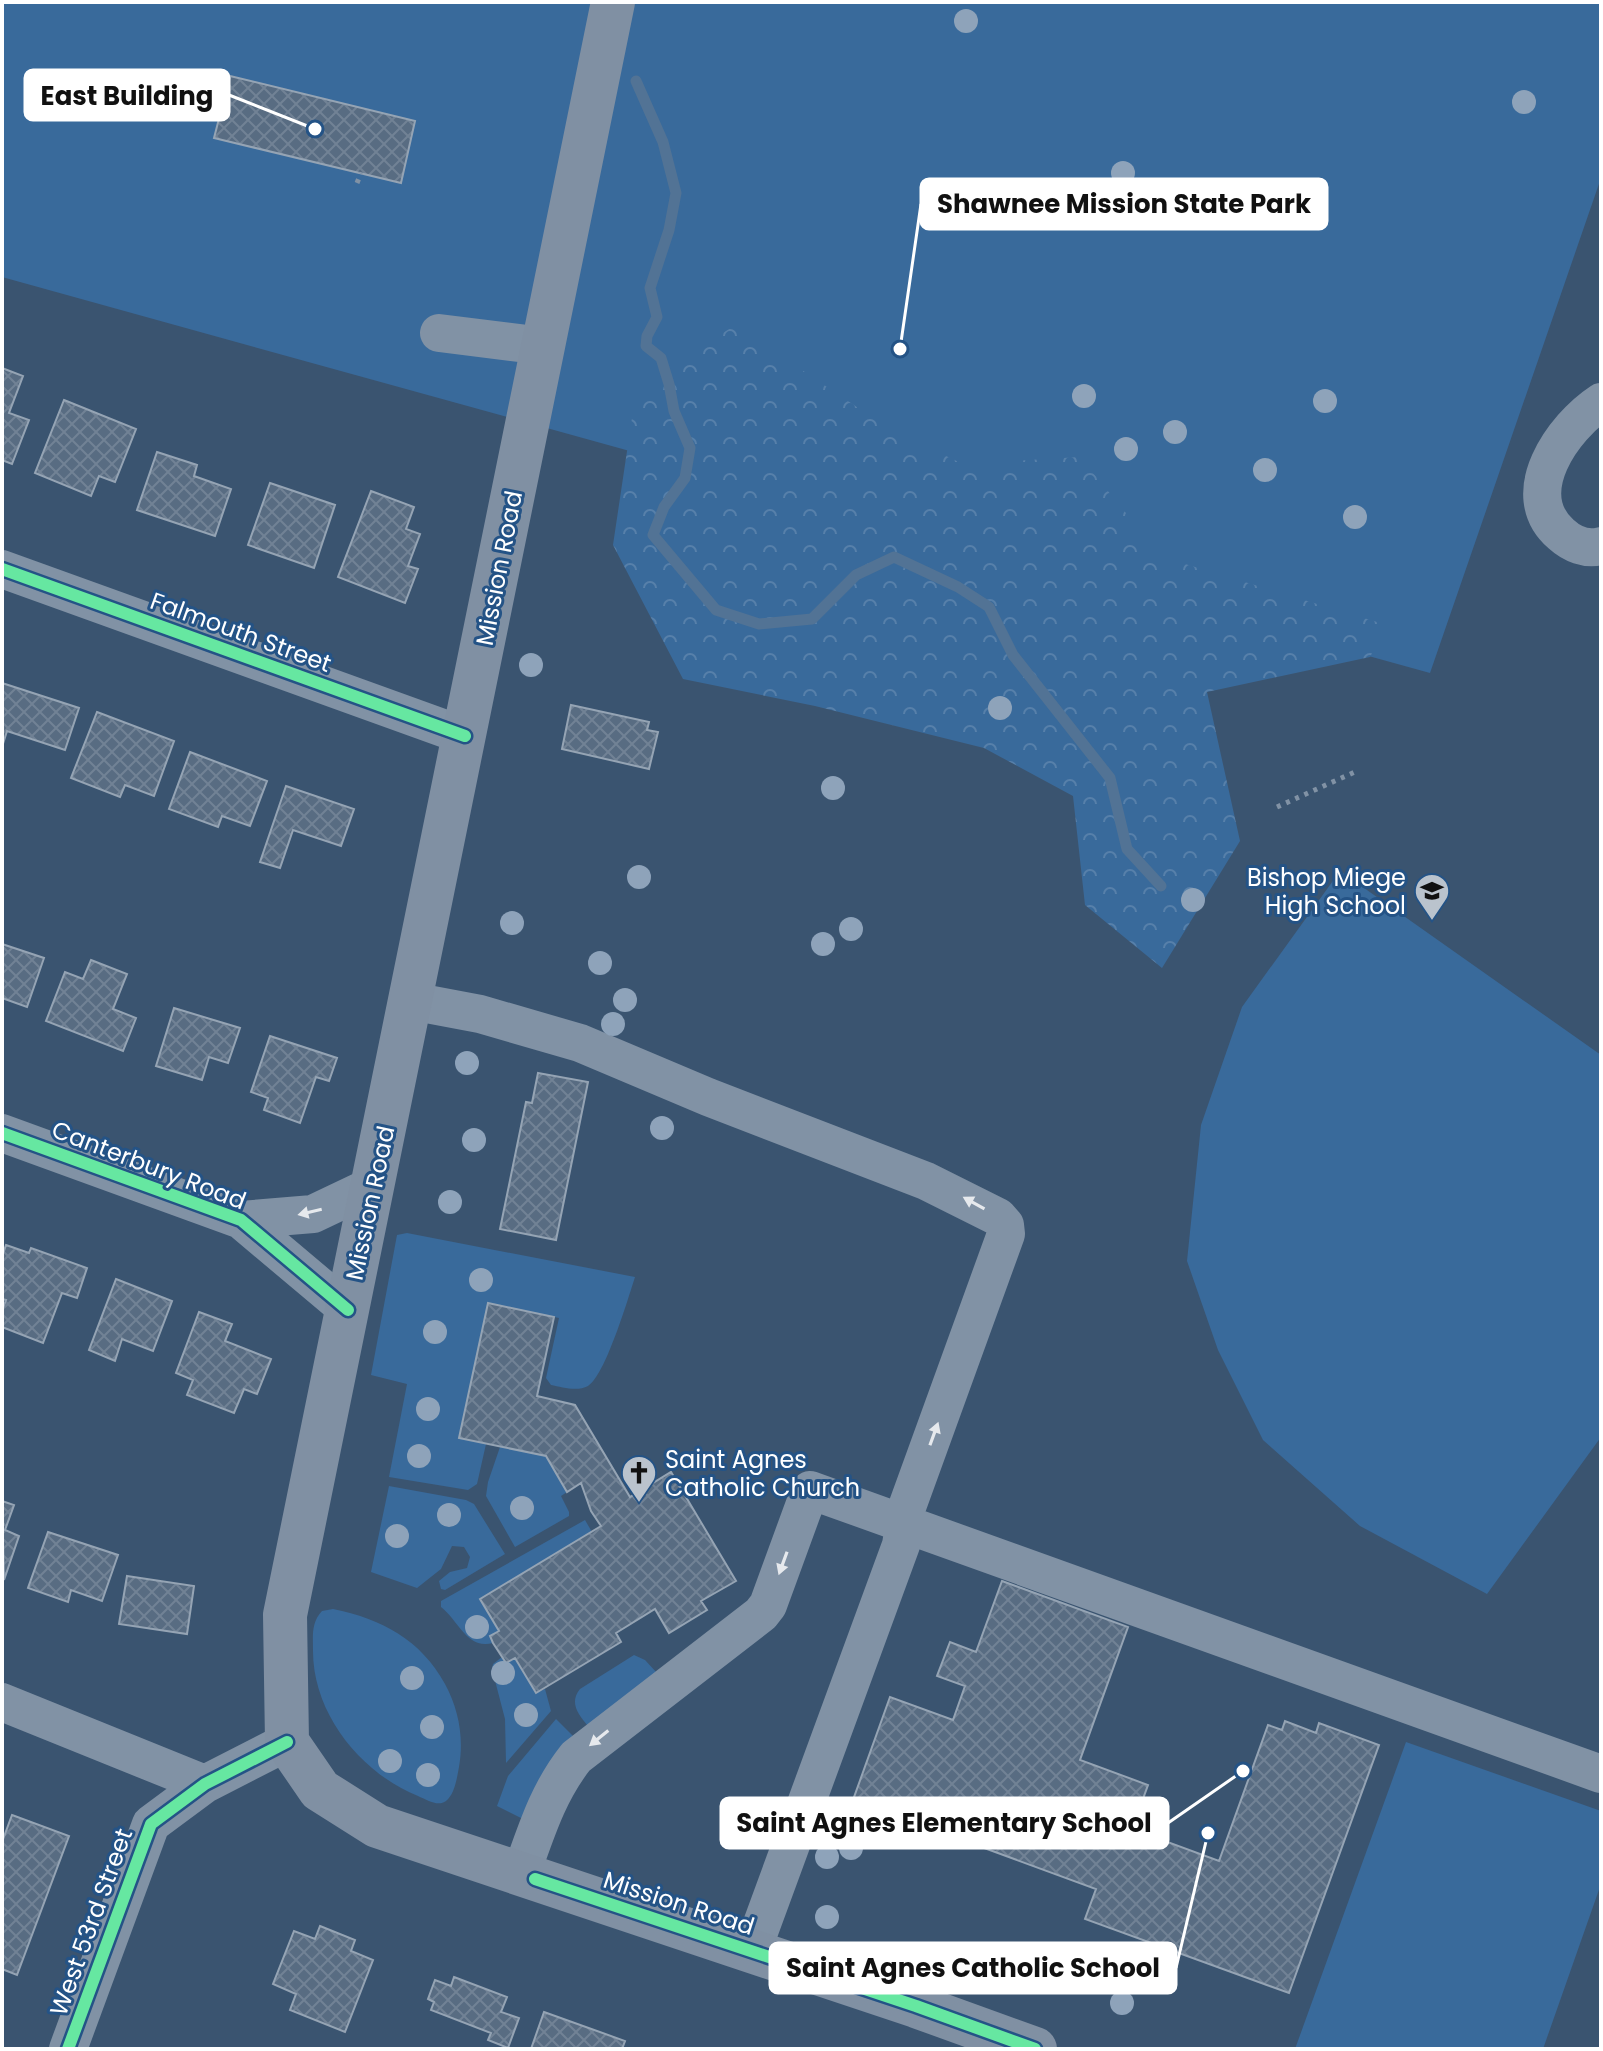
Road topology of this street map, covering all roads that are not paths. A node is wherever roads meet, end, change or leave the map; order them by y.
1 (613, 2) edge
2 (439, 333) dead end
3 (544, 346) junction
4 (1601, 402) edge
5 (1601, 546) edge
6 (2, 569) edge
7 (465, 736) junction
8 (411, 1001) junction
9 (2, 1133) edge
10 (374, 1185) junction
11 (241, 1220) junction
12 (348, 1310) junction
13 (906, 1515) junction
14 (2, 1702) edge
15 (287, 1742) junction
16 (1601, 1774) edge
17 (205, 1784) junction
18 (521, 1874) junction
19 (752, 1951) junction
20 (964, 2037) edge
21 (68, 2049) edge
22 (1035, 2049) edge

1 - 3 main road, Mission Road
2 - 3 street
3 - 7 main road, Mission Road
4 - 5 street
6 - 7 street, Falmouth Street
7 - 8 main road, Mission Road
8 - 10 main road, Mission Road
13 -> 8 street
9 - 11 street, Canterbury Road
10 -> 11 street, Canterbury Road
10 - 12 main road, Mission Road
11 - 12 street, Canterbury Road
12 - 15 main road, Mission Road
13 - 16 street
13 -> 18 street
13 - 19 street
14 - 17 street
15 - 17 street, West 53rd Street
15 - 18 main road, Mission Road
17 - 21 street, West 53rd Street
18 - 19 main road, Mission Road
19 - 20 main road, Mission Road
20 - 22 main road, Mission Road

